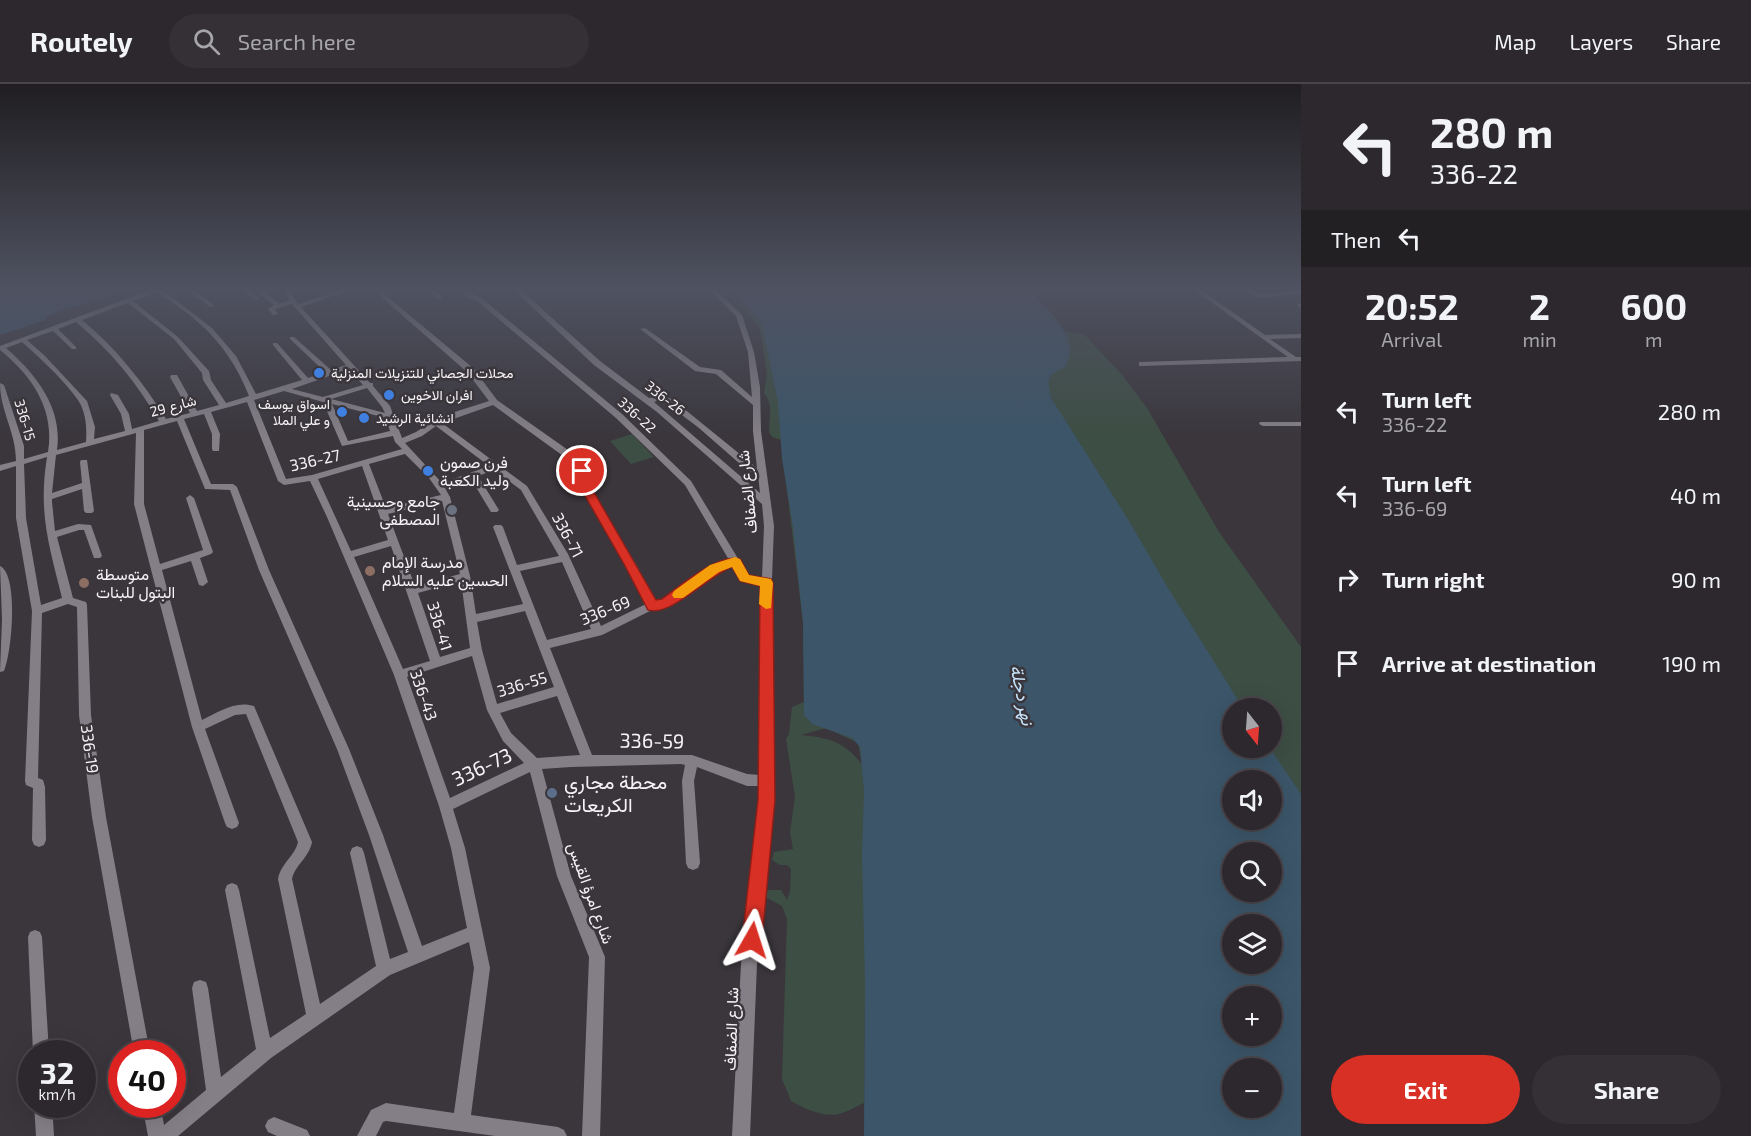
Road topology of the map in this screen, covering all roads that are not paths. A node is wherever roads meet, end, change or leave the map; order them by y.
1 (65, 339) edge
2 (101, 339) edge
3 (176, 339) edge
4 (218, 339) edge
5 (293, 339) edge
6 (327, 339) edge
7 (434, 339) edge
8 (527, 339) edge
9 (571, 339) edge
10 (657, 339) edge
11 (748, 339) edge
12 (1266, 339) edge
13 (23, 340) joint
14 (275, 344) dead end
15 (1, 348) edge
16 (74, 348) dead end
17 (1299, 360) edge
18 (1142, 364) dead end
19 (350, 366) junction
20 (330, 373) junction
21 (174, 377) dead end
22 (307, 381) junction
23 (0, 385) edge
24 (370, 386) junction
25 (284, 389) junction
26 (114, 395) dead end
27 (252, 398) junction
28 (380, 399) junction
29 (324, 400) junction
30 (648, 401) junction
31 (494, 402) junction
32 (757, 405) junction
33 (224, 406) junction
34 (359, 409) junction
35 (207, 411) junction
36 (195, 414) junction
37 (390, 417) junction
38 (180, 418) junction
39 (436, 422) junction
40 (164, 423) junction
41 (1263, 424) dead end
42 (1301, 424) edge
43 (135, 431) junction
44 (399, 442) junction
45 (90, 443) junction
46 (216, 449) dead end
47 (51, 454) junction
48 (84, 462) dead end
49 (19, 463) junction
50 (365, 464) junction
51 (494, 467) junction
52 (0, 468) edge
53 (473, 474) junction
54 (763, 474) junction
55 (313, 478) junction
56 (85, 485) junction
57 (443, 492) junction
58 (48, 497) junction
59 (190, 498) dead end
60 (767, 504) junction
61 (494, 510) dead end
62 (89, 511) dead end
63 (383, 512) junction
64 (498, 527) dead end
65 (53, 535) junction
66 (393, 542) junction
67 (349, 555) junction
68 (97, 556) dead end
69 (195, 558) junction
70 (565, 558) junction
71 (735, 562) junction
72 (0, 569) edge
73 (155, 569) junction
74 (514, 569) junction
75 (465, 576) junction
76 (203, 582) dead end
77 (767, 583) junction
78 (414, 590) junction
79 (68, 600) junction
80 (652, 606) junction
81 (528, 607) junction
82 (37, 611) junction
83 (472, 619) junction
84 (598, 632) junction
85 (544, 645) junction
86 (476, 650) junction
87 (436, 662) junction
88 (0, 668) edge
89 (400, 675) junction
90 (561, 690) junction
91 (493, 710) junction
92 (198, 727) junction
93 (692, 760) junction
94 (588, 761) junction
95 (534, 764) junction
96 (767, 781) junction
97 (446, 806) junction
98 (232, 823) dead end
99 (39, 840) dead end
100 (357, 853) dead end
101 (693, 863) dead end
102 (232, 890) dead end
103 (476, 932) junction
104 (34, 937) dead end
105 (417, 955) junction
106 (385, 969) junction
107 (200, 988) dead end
108 (315, 1017) junction
109 (40, 1040) edge
110 (140, 1040) edge
111 (266, 1052) junction
112 (215, 1094) junction
113 (44, 1118) edge
114 (154, 1118) edge
115 (461, 1122) junction
116 (274, 1126) dead end
117 (45, 1136) edge
118 (157, 1136) edge
119 (164, 1136) edge
120 (301, 1136) edge
121 (366, 1136) edge
122 (558, 1136) edge
123 (591, 1136) edge
124 (741, 1136) edge

1 - 16 street
2 - 40 street
3 - 33 street
4 - 27 street
5 - 20 street
6 - 19 street
7 - 31 street
8 - 71 street, 336-22
9 - 30 street, 336-26
10 - 32 street
11 - 32 street, شارع الضفاف
12 - 17 street
13 - 15 street
13 - 45 street
14 - 22 street
15 - 47 street, 336-19
17 - 18 street
19 - 20 street, شارع 29
19 - 24 street
20 - 22 street, شارع 29
21 - 36 street
22 - 25 street, شارع 29
23 - 49 street, 336-15
24 - 28 street
24 - 29 street
25 - 27 street, شارع 29
25 - 29 street
26 - 43 street
27 - 33 street, شارع 29
27 - 55 street, 336-27
28 - 34 street
28 - 37 street
29 - 34 street
29 - 44 street
30 - 54 street
30 - 60 street, 336-26
31 - 39 street
31 - 80 street
32 - 54 street, شارع الضفاف
33 - 35 street, شارع 29
34 - 37 street
35 - 36 street, شارع 29
35 - 46 street
36 - 38 street, شارع 29
37 - 44 street
38 - 40 street, شارع 29
38 - 105 street
39 - 44 street
39 - 51 street, 336-71
40 - 43 street, شارع 29
41 - 42 street
43 - 45 street, شارع 29
43 - 73 street
44 - 50 street, 336-27
44 - 57 street
45 - 47 street, شارع 29
47 - 49 street, شارع 29
47 - 58 street, 336-19
48 - 56 street
49 - 52 street, شارع 29
49 - 82 street, 336-15
50 - 55 street, 336-27
50 - 63 street, 336-41
51 - 53 street
51 - 70 street, 336-71
53 - 57 street
53 - 61 street
54 - 60 street, شارع الضفاف
55 - 67 street, 336-43
56 - 58 street
56 - 62 street
57 - 63 street
57 - 75 street
58 - 65 street, 336-19
59 - 69 street
60 - 77 street, شارع الضفاف
63 - 66 street, 336-41
64 - 74 street
65 - 68 street
65 - 79 street, 336-19
66 - 67 street
66 - 78 street, 336-41
67 - 89 street, 336-43
69 - 73 street
69 - 76 street
70 - 74 street
70 - 84 street, 336-71
71 - 77 street, 336-22
71 - 80 street, 336-69
72 - 88 street
73 - 92 street
74 - 81 street
75 - 78 street
75 - 83 street
77 - 96 street, شارع الضفاف
78 - 87 street, 336-41
79 - 82 street
79 - 110 street, 336-19
80 - 84 street, 336-69
81 - 83 street
81 - 85 street
82 - 99 street, 336-15
83 - 86 street
84 - 85 street, 336-69
85 - 90 street
86 - 87 street
86 - 91 street
87 - 89 street
89 - 97 street, 336-43
90 - 91 street, 336-55
90 - 94 street
91 - 95 street
92 - 98 street
92 - 108 street
93 - 94 street, 336-59
93 - 96 street, 336-59
93 - 101 street
94 - 95 street, 336-59
95 - 97 street, 336-73
95 - 123 street, شارع امرؤ القيس
96 - 124 street, شارع الضفاف
97 - 103 street, 336-43
100 - 106 street
102 - 111 street
103 - 105 street
103 - 115 street, 336-43
104 - 109 street
105 - 106 street
106 - 108 street
107 - 112 street
108 - 111 street
111 - 112 street
112 - 119 street
113 - 117 street
114 - 118 street
115 - 121 street
115 - 122 street
116 - 120 street

